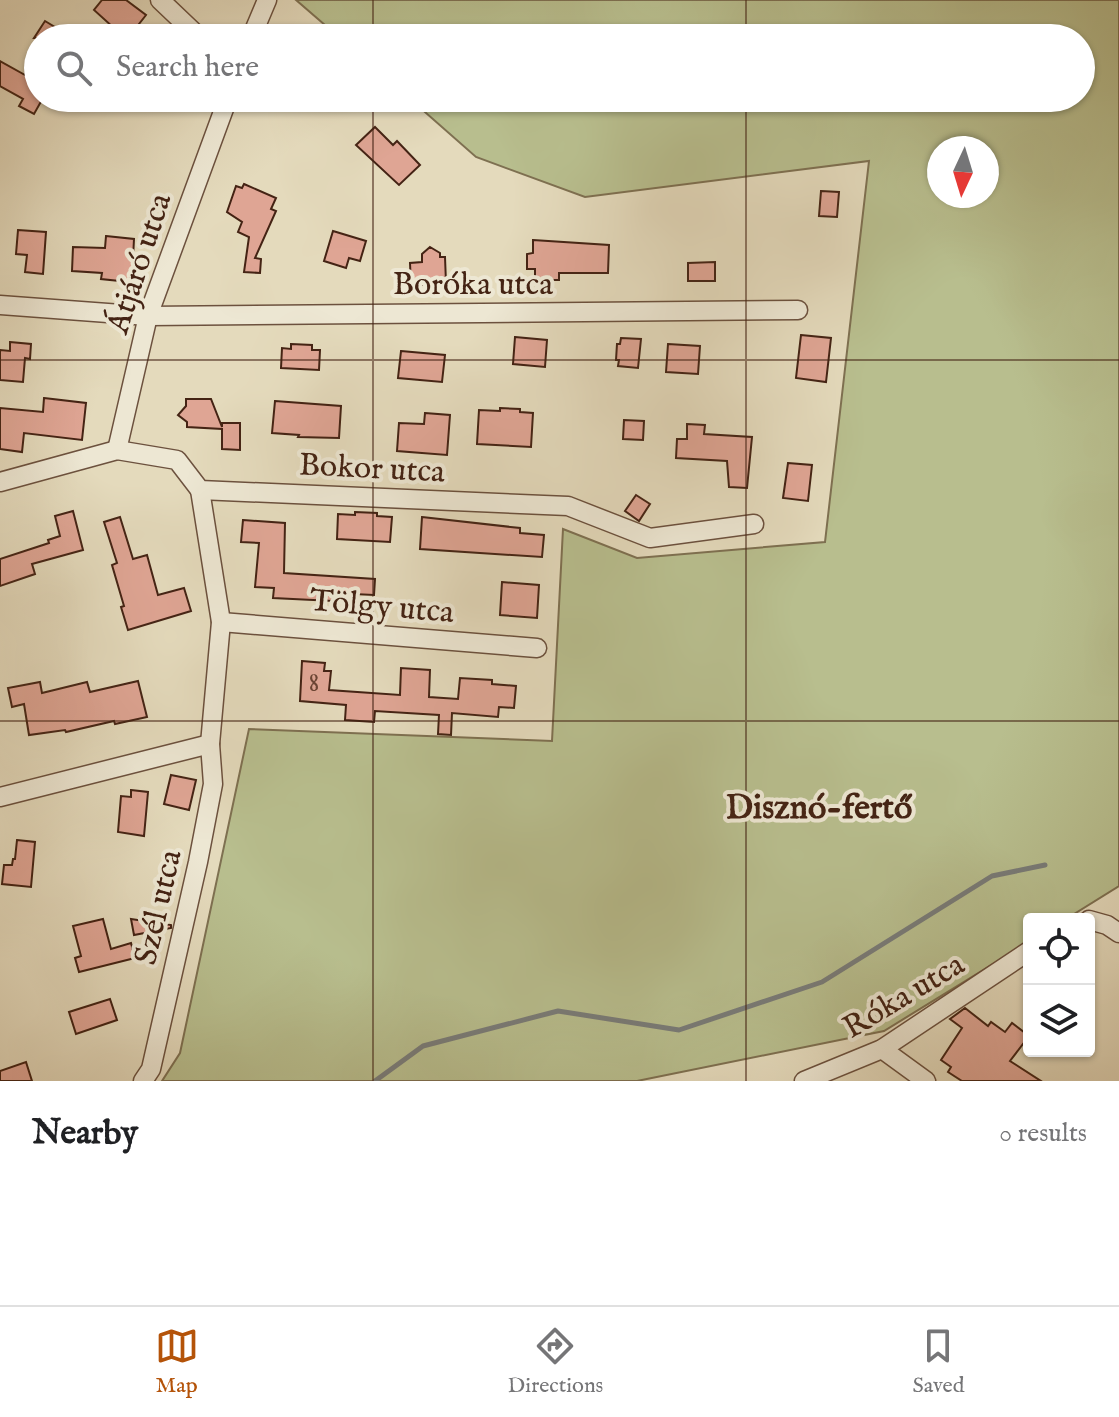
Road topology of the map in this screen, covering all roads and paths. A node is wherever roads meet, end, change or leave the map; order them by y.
1 (160, 0) edge
2 (267, 0) edge
3 (185, 24) edge
4 (257, 24) edge
5 (223, 112) edge
6 (0, 305) edge
7 (798, 310) dead end
8 (148, 316) junction
9 (117, 450) junction
10 (0, 482) edge
11 (200, 490) junction
12 (754, 524) dead end
13 (221, 622) junction
14 (537, 648) dead end
15 (210, 744) junction
16 (0, 797) edge
17 (1095, 922) edge
18 (1119, 933) edge
19 (1023, 955) edge
20 (882, 1049) junction
21 (143, 1081) edge
22 (804, 1081) edge
23 (926, 1081) edge

1 - 3 street
2 - 4 street
5 - 8 street, Átjáró utca
6 - 8 street, Boróka utca
7 - 8 street, Boróka utca
8 - 9 street, Átjáró utca
9 - 10 street
9 - 11 street
11 - 12 street, Bokor utca
11 - 13 street, Szél utca
13 - 14 street, Tölgy utca
13 - 15 street, Szél utca
15 - 16 street
15 - 21 street, Szél utca
17 - 18 street
19 - 20 street, Róka utca
20 - 22 street, Róka utca
20 - 23 street

